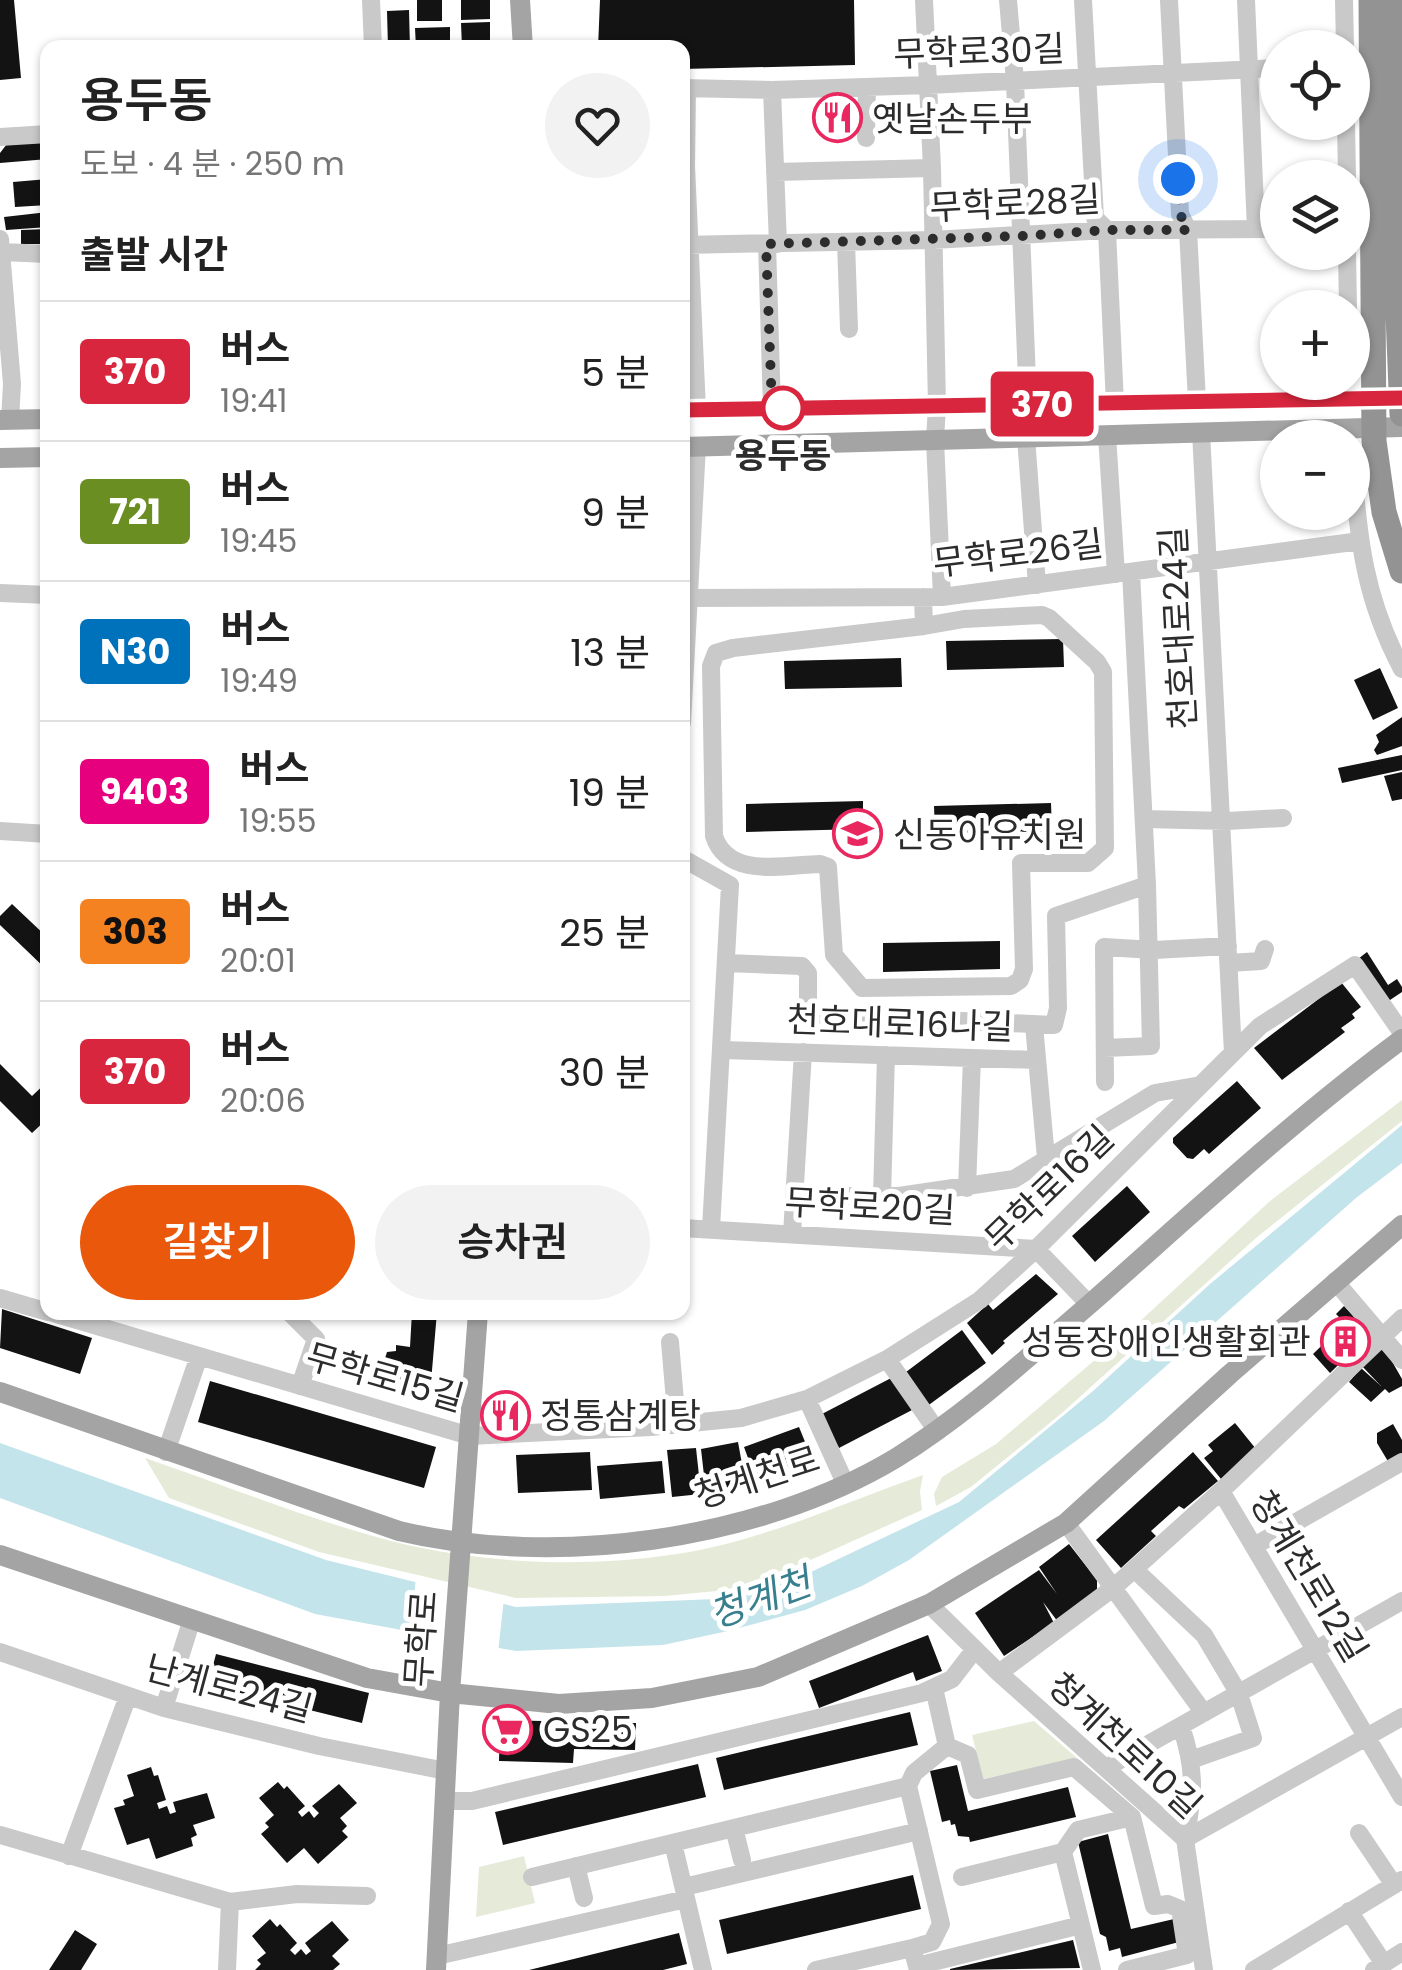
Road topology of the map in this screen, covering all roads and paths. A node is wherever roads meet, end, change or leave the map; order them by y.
1 (371, 0) edge
2 (520, 0) edge
3 (924, 0) edge
4 (1008, 0) edge
5 (1083, 0) edge
6 (1169, 0) edge
7 (1246, 0) edge
8 (1344, 0) edge
9 (1371, 0) edge
10 (1392, 0) edge
11 (1345, 30) edge
12 (373, 40) edge
13 (522, 40) edge
14 (1250, 68) junction
15 (1260, 68) edge
16 (1174, 72) junction
17 (1089, 80) junction
18 (1015, 82) junction
19 (928, 85) junction
20 (867, 87) junction
21 (690, 88) edge
22 (772, 90) junction
23 (40, 134) edge
24 (0, 137) edge
25 (866, 138) dead end
26 (932, 168) junction
27 (775, 172) junction
28 (1256, 229) junction
29 (1260, 229) edge
30 (1107, 230) junction
31 (1188, 230) junction
32 (1022, 236) junction
33 (933, 240) junction
34 (846, 242) junction
35 (772, 244) junction
36 (690, 245) edge
37 (1, 246) edge
38 (40, 253) edge
39 (849, 329) dead end
40 (1370, 395) edge
41 (1260, 398) edge
42 (1402, 398) edge
43 (1196, 401) junction
44 (1115, 404) junction
45 (1028, 405) junction
46 (938, 406) junction
47 (772, 408) junction
48 (690, 410) edge
49 (1402, 414) edge
50 (40, 419) edge
51 (5, 420) edge
52 (1402, 427) edge
53 (1370, 430) edge
54 (1201, 432) junction
55 (1260, 432) edge
56 (1108, 435) junction
57 (1026, 437) junction
58 (935, 440) junction
59 (690, 446) edge
60 (40, 457) edge
61 (0, 458) edge
62 (1359, 530) edge
63 (1360, 541) junction
64 (1207, 562) junction
65 (1402, 571) edge
66 (1124, 573) junction
67 (1037, 584) junction
68 (0, 593) edge
69 (40, 595) edge
70 (932, 597) junction
71 (690, 598) edge
72 (924, 626) junction
73 (1402, 669) edge
74 (1283, 818) dead end
75 (1144, 819) junction
76 (1219, 820) junction
77 (0, 831) edge
78 (40, 834) edge
79 (690, 862) edge
80 (1147, 885) junction
81 (1147, 949) junction
82 (1265, 950) dead end
83 (1229, 955) junction
84 (727, 963) junction
85 (1034, 1025) junction
86 (1402, 1036) edge
87 (1105, 1048) junction
88 (722, 1050) junction
89 (804, 1052) junction
90 (1233, 1053) junction
91 (886, 1055) junction
92 (972, 1058) junction
93 (1036, 1060) junction
94 (1105, 1082) dead end
95 (1201, 1084) junction
96 (1046, 1158) junction
97 (967, 1188) junction
98 (794, 1196) junction
99 (882, 1196) junction
100 (1402, 1225) edge
101 (690, 1229) edge
102 (711, 1230) junction
103 (792, 1234) junction
104 (1036, 1248) junction
105 (1335, 1281) junction
106 (0, 1298) edge
107 (1089, 1304) junction
108 (40, 1309) edge
109 (1402, 1318) edge
110 (76, 1320) edge
111 (297, 1320) edge
112 (477, 1320) edge
113 (1383, 1336) junction
114 (670, 1342) dead end
115 (199, 1356) junction
116 (887, 1358) junction
117 (1402, 1360) edge
118 (300, 1386) junction
119 (0, 1392) edge
120 (807, 1399) junction
121 (676, 1425) junction
122 (937, 1431) junction
123 (470, 1436) junction
124 (166, 1452) junction
125 (1402, 1462) edge
126 (845, 1482) junction
127 (1221, 1491) junction
128 (1066, 1523) junction
129 (1254, 1546) junction
130 (460, 1554) junction
131 (0, 1555) edge
132 (1134, 1569) junction
133 (1113, 1588) junction
134 (1402, 1601) edge
135 (929, 1604) junction
136 (192, 1619) junction
137 (975, 1649) junction
138 (0, 1652) edge
139 (1316, 1652) junction
140 (1000, 1673) junction
141 (934, 1688) junction
142 (450, 1693) junction
143 (1239, 1694) junction
144 (128, 1696) junction
145 (164, 1708) junction
146 (1204, 1713) junction
147 (1402, 1717) edge
148 (1181, 1726) junction
149 (1367, 1738) junction
150 (948, 1746) junction
151 (1191, 1760) junction
152 (1106, 1768) junction
153 (446, 1771) junction
154 (908, 1786) junction
155 (1402, 1797) edge
156 (445, 1801) junction
157 (1132, 1817) junction
158 (734, 1828) junction
159 (919, 1831) junction
160 (1359, 1833) dead end
161 (0, 1835) edge
162 (1185, 1839) junction
163 (673, 1843) junction
164 (1064, 1852) junction
165 (69, 1856) junction
166 (742, 1860) dead end
167 (576, 1866) junction
168 (532, 1876) dead end
169 (962, 1877) dead end
170 (1398, 1882) edge
171 (685, 1893) junction
172 (367, 1896) dead end
173 (584, 1898) dead end
174 (230, 1902) junction
175 (1349, 1911) junction
176 (1081, 1925) junction
177 (1402, 1952) edge
178 (916, 1961) edge
179 (437, 1963) edge
180 (1266, 1967) edge
181 (1379, 1967) edge
182 (226, 1970) edge
183 (703, 1970) edge
184 (816, 1970) edge
185 (1092, 1970) edge
186 (1126, 1970) edge
187 (1204, 1970) edge

1 - 12 street
2 - 13 main road
3 - 19 street
4 - 18 street
5 - 17 street
6 - 16 street
7 - 14 street
8 - 11 street
9 - 65 highway, bridge
10 - 49 highway, bridge
14 - 15 street, 무학로30길
14 - 16 street, 무학로30길
14 - 28 street
16 - 17 street, 무학로30길
16 - 31 street
17 - 18 street, 무학로30길
17 - 30 street
18 - 19 street, 무학로30길
18 - 32 street
19 - 20 street, 무학로30길
19 - 26 street
20 - 22 street, 무학로30길
20 - 25 street
21 - 22 street, 무학로30길
22 - 27 street
23 - 24 street
26 - 27 street
26 - 33 street
27 - 35 street
28 - 29 street, 무학로28길
28 - 31 street, 무학로28길
30 - 31 street, 무학로28길
30 - 32 street, 무학로28길
30 - 44 street
31 - 43 street
32 - 33 street, 무학로28길
32 - 45 street
33 - 34 street, 무학로28길
33 - 46 street
34 - 35 street, 무학로28길
34 - 39 street
35 - 36 street, 무학로28길
35 - 47 street
37 - 38 street
37 - 51 street
40 - 42 main road, bridge
41 - 43 main road
43 - 44 main road
44 - 45 main road
45 - 46 main road
46 - 47 main road
46 - 58 street
47 - 48 main road
50 - 51 main road
52 - 53 main road
54 - 55 main road
54 - 56 main road
54 - 64 street, 천호대로24길
56 - 57 main road
56 - 66 street
57 - 58 main road
57 - 67 street
58 - 59 main road
58 - 70 street
60 - 61 main road
62 - 63 street
63 - 64 street, 무학로26길
63 - 73 street
64 - 66 street, 무학로26길
64 - 76 street, 천호대로24길
66 - 67 street, 무학로26길
66 - 75 street
67 - 70 street, 무학로26길
68 - 69 street
70 - 71 street, 무학로26길
70 - 72 street
72 - 72 street
74 - 76 street
75 - 76 street
75 - 80 street
76 - 83 street, 천호대로24길
77 - 78 street
79 - 84 street
80 - 81 street
80 - 85 street
81 - 83 street
81 - 87 street
81 - 87 street
82 - 83 street
83 - 90 street, 천호대로24길
84 - 85 street
84 - 88 street
85 - 93 street
86 - 90 street, 무학로16길
86 - 107 main road, 청계천로
87 - 94 street
88 - 89 street, 천호대로16나길
88 - 102 street
89 - 91 street, 천호대로16나길
89 - 98 street
90 - 95 street, 무학로16길
91 - 92 street, 천호대로16나길
91 - 99 street
92 - 93 street, 천호대로16나길
92 - 97 street
93 - 96 street, 천호대로16나길
95 - 96 street
95 - 104 street, 무학로16길
96 - 97 street
97 - 99 street
98 - 99 street
98 - 103 street
100 - 105 main road
101 - 102 street, 무학로20길
102 - 103 street, 무학로20길
103 - 104 street, 무학로20길
104 - 107 street
104 - 116 street, 무학로16길
105 - 113 street
105 - 128 main road
106 - 108 street, 무학로15길
107 - 122 main road, 청계천로
109 - 113 street
110 - 115 street, 무학로15길
111 - 118 street
112 - 123 main road, 무학로
113 - 117 street
113 - 127 street
114 - 121 street
115 - 118 street, 무학로15길
115 - 124 street
116 - 120 street, 무학로16길
116 - 122 street
118 - 123 street, 무학로15길
119 - 124 main road, 청계천로
120 - 121 street, 무학로16길
120 - 126 street
121 - 123 street, 무학로16길
122 - 126 main road, 청계천로
123 - 130 main road, 무학로
124 - 130 main road, 청계천로
125 - 129 street
126 - 130 main road, 청계천로
127 - 129 street, 청계천로12길
127 - 132 street
128 - 133 street
128 - 135 main road
129 - 139 street, 청계천로12길
130 - 142 main road, 무학로
131 - 136 main road
132 - 133 street
132 - 143 street
133 - 140 street
133 - 146 street
134 - 139 street
135 - 137 street, 청계천로10길
135 - 142 main road
136 - 142 main road
136 - 145 street
137 - 140 street, 청계천로10길
137 - 141 street
138 - 144 street, 난계로24길
139 - 143 street
139 - 149 street, 청계천로12길
140 - 152 street, 청계천로10길
141 - 150 street
141 - 156 street
142 - 153 main road, 무학로
143 - 146 street
143 - 151 street
144 - 145 street, 난계로24길
144 - 165 street
145 - 153 street, 난계로24길
146 - 148 street
147 - 149 street
148 - 151 street
148 - 152 street
149 - 155 street, 청계천로12길
149 - 162 street
150 - 154 street
150 - 157 street
151 - 162 street
152 - 162 street, 청계천로10길
153 - 156 main road, 무학로
154 - 158 street
154 - 159 street
156 - 179 main road, 무학로
157 - 164 street
157 - 186 street
158 - 163 street
158 - 166 street
159 - 171 street
159 - 178 street
160 - 170 street
161 - 165 street
162 - 187 street, 청계천로10길
163 - 167 street
163 - 171 street
164 - 169 street
164 - 176 street
165 - 174 street
167 - 168 street
167 - 173 street
170 - 175 street
171 - 179 street
171 - 183 street
172 - 174 street
174 - 182 street
175 - 180 street
175 - 181 street
176 - 178 street
176 - 185 street
177 - 181 street
178 - 184 street

